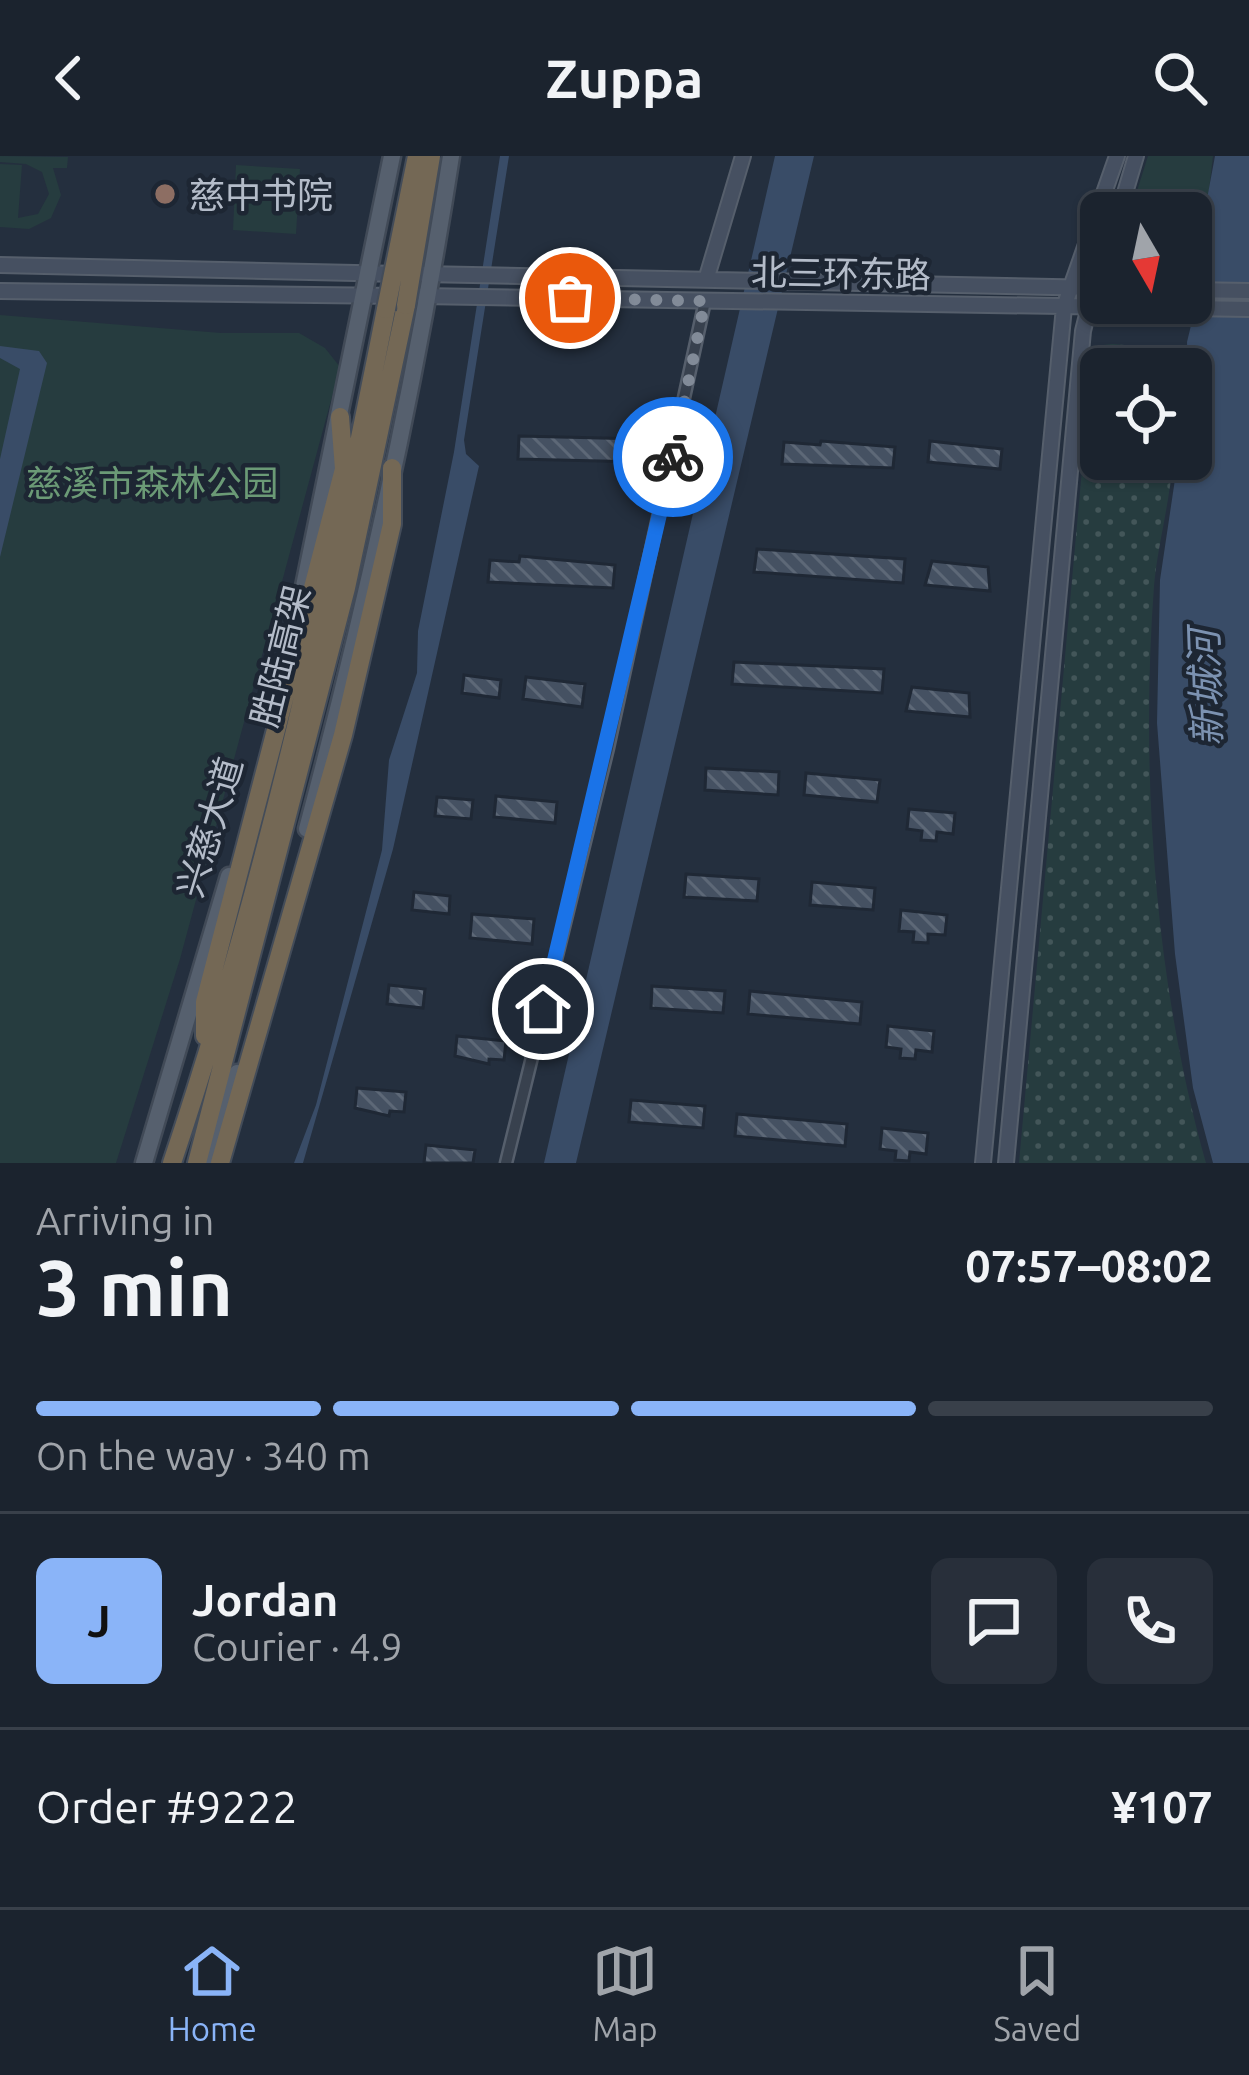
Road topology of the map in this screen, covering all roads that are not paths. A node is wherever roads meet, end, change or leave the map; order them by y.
1 (392, 156) edge
2 (417, 156) edge
3 (431, 156) edge
4 (452, 156) edge
5 (743, 156) edge
6 (1117, 156) edge
7 (1136, 156) edge
8 (1125, 192) edge
9 (0, 265) edge
10 (371, 273) junction
11 (433, 274) junction
12 (706, 280) junction
13 (1067, 287) junction
14 (1080, 287) edge
15 (1212, 290) edge
16 (0, 291) edge
17 (1249, 291) edge
18 (366, 295) junction
19 (429, 296) junction
20 (705, 301) junction
21 (1064, 307) junction
22 (1080, 307) edge
23 (1212, 309) edge
24 (1249, 309) edge
25 (1085, 324) edge
26 (340, 417) junction
27 (392, 468) junction
28 (205, 1057) junction
29 (144, 1163) edge
30 (172, 1163) edge
31 (196, 1163) edge
32 (209, 1163) edge
33 (220, 1163) edge
34 (506, 1163) edge
35 (982, 1163) edge
36 (1006, 1163) edge

1 - 10 main road, 兴慈大道
2 - 28 highway, 胜陆高架, bridge
3 - 31 highway, 胜陆高架, bridge
4 - 11 main road
5 - 12 main road
6 - 13 main road
7 - 8 main road
9 - 10 main road, 北三环东路
10 - 11 main road, 北三环东路
10 - 18 main road, 兴慈大道
11 - 12 main road, 北三环东路
11 - 19 main road
12 - 13 main road, 北三环东路
13 - 14 main road, 北三环东路
13 - 21 main road
15 - 17 main road
16 - 18 main road, 北三环东路
18 - 19 main road, 北三环东路
18 - 26 main road, 兴慈大道
19 - 20 main road, 北三环东路
19 - 27 main road
20 - 21 main road, 北三环东路
20 - 34 street
21 - 22 main road, 北三环东路
21 - 35 main road
23 - 24 main road, 北三环东路
25 - 36 main road
26 - 28 highway
26 - 29 main road, 兴慈大道
27 - 32 main road
27 - 33 highway
28 - 30 highway, 胜陆高架

